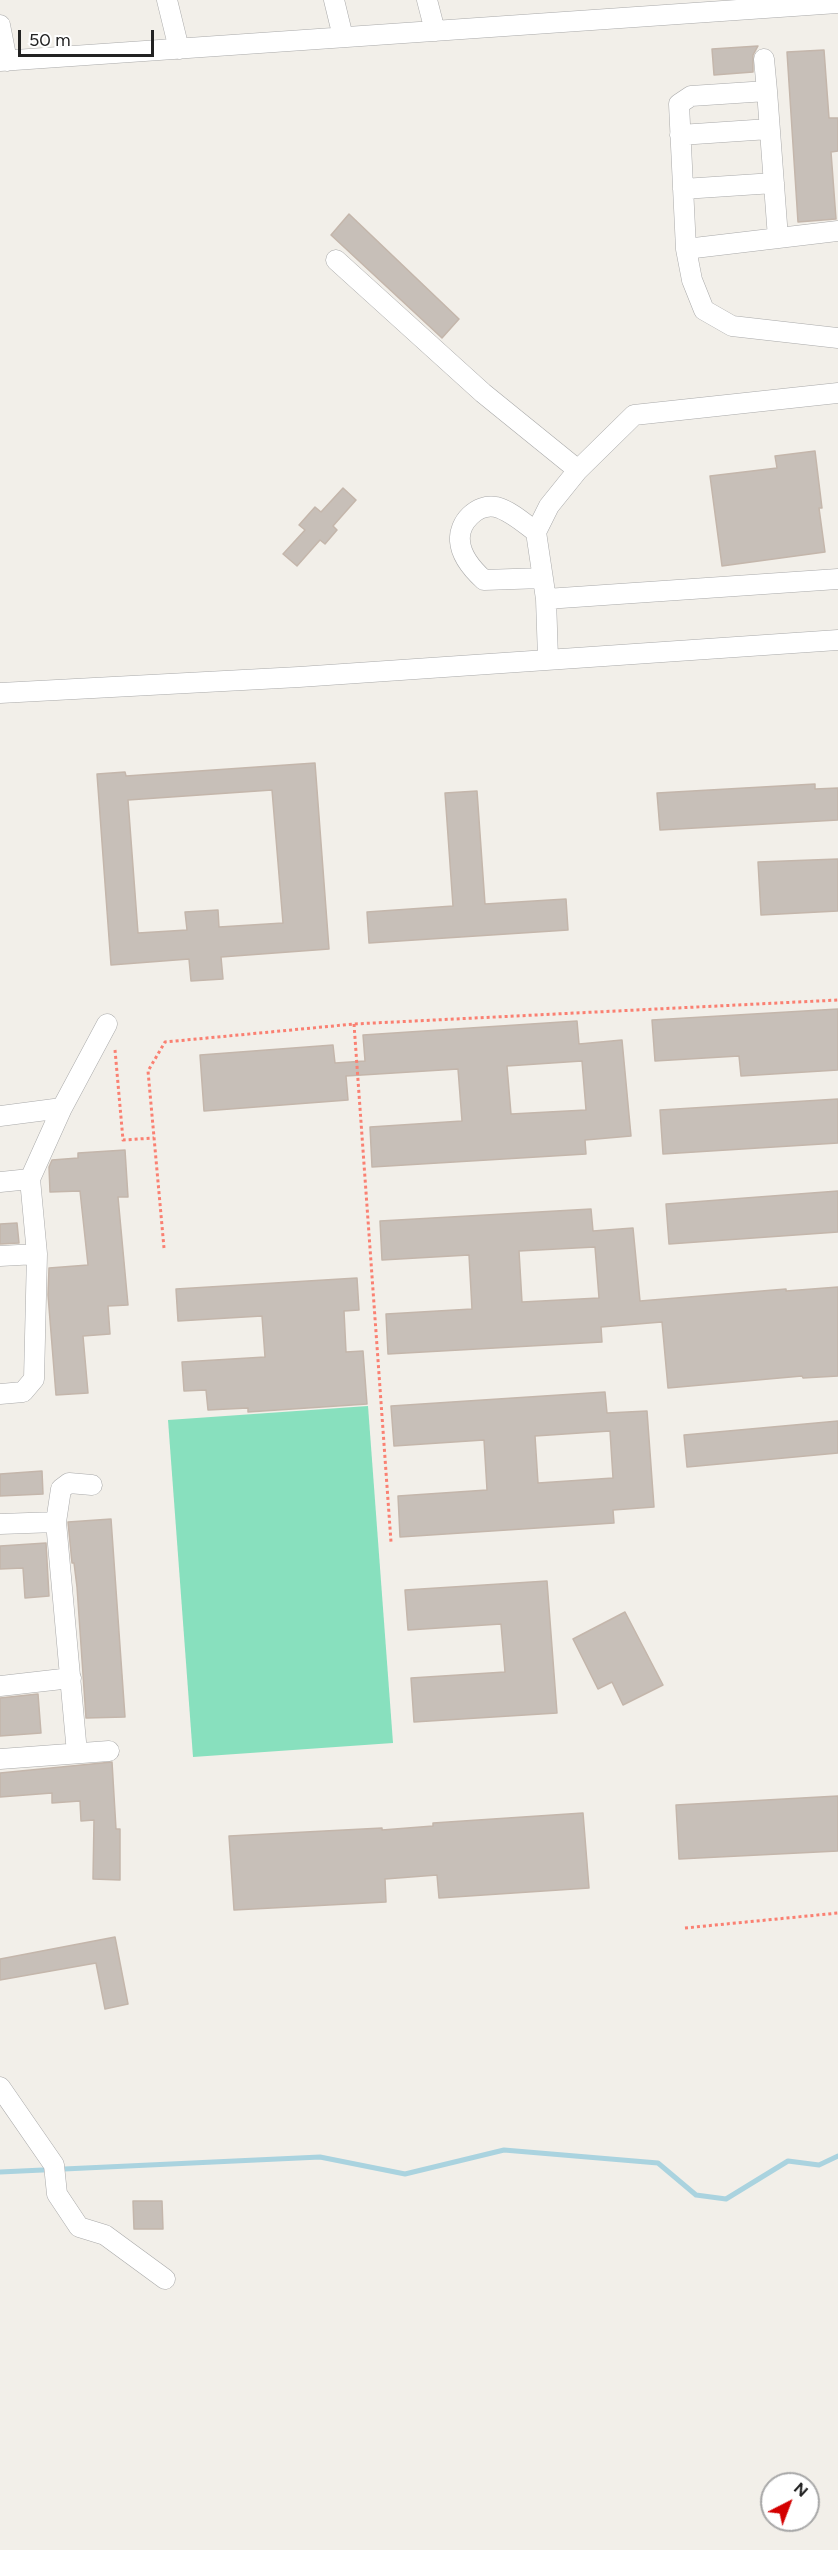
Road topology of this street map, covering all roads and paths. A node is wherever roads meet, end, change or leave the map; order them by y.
1 (167, 0) edge
2 (334, 0) edge
3 (428, 0) edge
4 (838, 3) edge
5 (771, 4) edge
6 (600, 9) edge
7 (0, 25) edge
8 (435, 31) junction
9 (344, 37) junction
10 (179, 49) junction
11 (764, 59) dead end
12 (4, 61) edge
13 (767, 91) junction
14 (769, 129) junction
15 (680, 135) junction
16 (774, 183) junction
17 (683, 189) junction
18 (838, 231) edge
19 (778, 238) junction
20 (686, 249) junction
21 (336, 260) dead end
22 (838, 338) edge
23 (838, 393) edge
24 (578, 470) junction
25 (536, 532) junction
26 (543, 578) junction
27 (838, 579) edge
28 (546, 599) junction
29 (838, 640) edge
30 (548, 658) junction
31 (0, 693) edge
32 (838, 1000) edge
33 (107, 1024) joint
34 (354, 1024) junction
35 (63, 1108) junction
36 (0, 1116) edge
37 (154, 1138) junction
38 (30, 1179) junction
39 (0, 1182) edge
40 (164, 1248) dead end
41 (37, 1254) junction
42 (0, 1256) edge
43 (0, 1394) edge
44 (92, 1485) dead end
45 (56, 1522) junction
46 (0, 1524) edge
47 (391, 1542) dead end
48 (71, 1677) junction
49 (0, 1686) edge
50 (109, 1751) dead end
51 (77, 1753) junction
52 (0, 1759) edge
53 (838, 1913) edge
54 (685, 1928) dead end
55 (0, 2087) edge
56 (165, 2279) dead end

1 - 10 street
2 - 9 street
3 - 8 street
4 - 5 street
5 - 6 street
6 - 8 street
7 - 12 street
8 - 9 street
9 - 10 street
10 - 12 street
11 - 13 street
13 - 14 street
13 - 15 street
14 - 15 street
14 - 16 street
15 - 17 street
16 - 17 street
16 - 19 street
17 - 20 street
18 - 19 street
19 - 20 street
20 - 22 street
21 - 24 street
23 - 24 street
24 - 25 street
25 - 26 street
25 - 26 street
26 - 28 street
27 - 28 street
28 - 30 street
29 - 30 street
30 - 31 street
32 - 34 path
33 - 35 street
33 - 37 path
34 - 37 path
34 - 47 path
35 - 36 street
35 - 38 street
37 - 40 path
38 - 39 street
38 - 41 street
41 - 42 street
41 - 43 street
44 - 45 street
45 - 46 street
45 - 48 street
48 - 49 street
48 - 51 street
50 - 51 street
51 - 52 street
53 - 54 path
55 - 56 street

